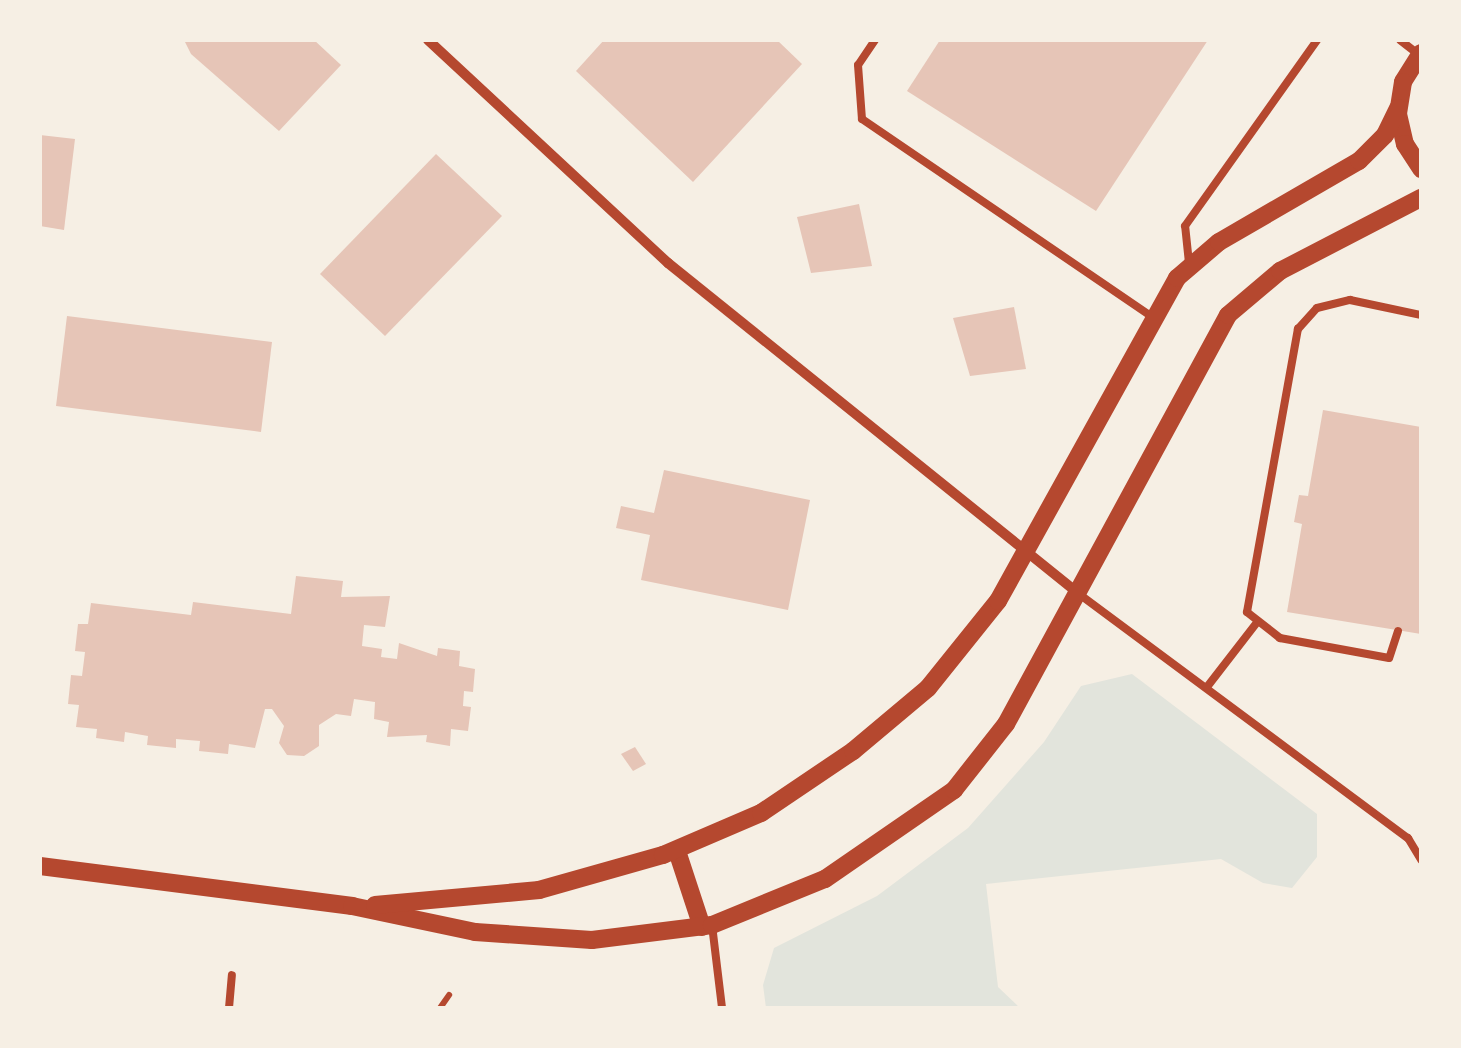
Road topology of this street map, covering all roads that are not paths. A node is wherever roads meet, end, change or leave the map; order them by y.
1 (428, 40) edge
2 (875, 40) edge
3 (1316, 40) edge
4 (1400, 40) edge
5 (1420, 54) edge
6 (1398, 108) junction
7 (1421, 169) edge
8 (1421, 198) edge
9 (1190, 266) junction
10 (1421, 315) edge
11 (1153, 318) junction
12 (1026, 552) junction
13 (1079, 594) junction
14 (1258, 621) junction
15 (1398, 631) dead end
16 (1207, 687) junction
17 (678, 851) junction
18 (1421, 860) edge
19 (40, 866) edge
20 (352, 906) junction
21 (707, 926) junction
22 (232, 975) dead end
23 (229, 1008) edge
24 (722, 1008) edge

1 - 12 street
2 - 11 lane
3 - 9 lane
4 - 5 lane
5 - 6 street
6 - 7 street
6 - 9 street
8 - 13 street
9 - 11 street
10 - 14 lane
11 - 12 street
12 - 13 street
12 - 17 street
13 - 16 lane
13 - 21 street
14 - 15 lane
14 - 16 lane
16 - 18 lane
17 - 20 street
17 - 21 street
19 - 20 street
20 - 21 street
21 - 24 lane
22 - 23 lane

